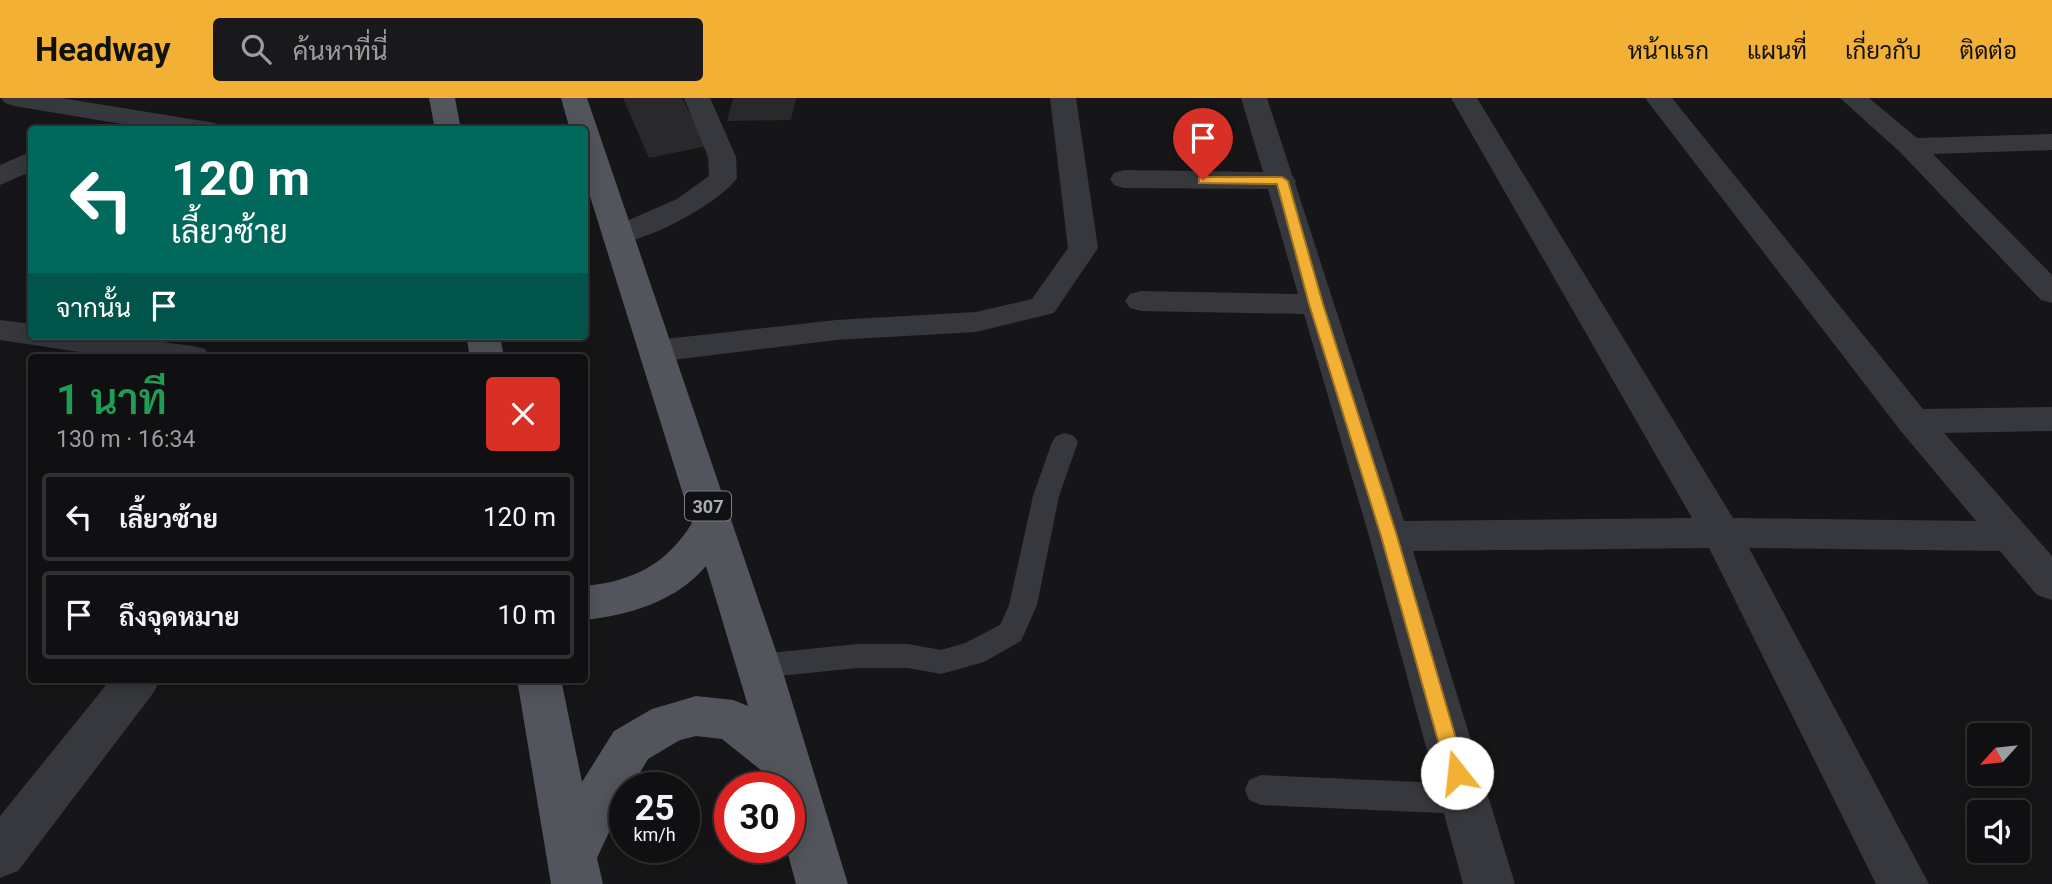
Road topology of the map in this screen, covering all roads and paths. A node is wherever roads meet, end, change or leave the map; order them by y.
1 (14, 98) edge
2 (442, 98) edge
3 (574, 98) edge
4 (698, 98) edge
5 (1063, 98) edge
6 (1254, 98) edge
7 (1464, 98) edge
8 (1658, 98) edge
9 (1853, 98) edge
10 (104, 113) junction
11 (84, 126) edge
12 (184, 126) edge
13 (447, 126) edge
14 (582, 126) edge
15 (2052, 142) edge
16 (588, 144) edge
17 (1910, 146) junction
18 (28, 161) edge
19 (0, 177) edge
20 (1124, 179) dead end
21 (1282, 181) junction
22 (617, 236) junction
23 (2038, 266) edge
24 (2052, 293) edge
25 (1141, 301) dead end
26 (1316, 304) junction
27 (0, 330) edge
28 (28, 335) edge
29 (64, 340) edge
30 (656, 351) junction
31 (170, 354) edge
32 (2052, 419) edge
33 (1913, 421) junction
34 (1065, 442) dead end
35 (713, 522) junction
36 (1721, 533) junction
37 (1389, 536) junction
38 (2013, 536) junction
39 (2052, 584) edge
40 (588, 602) edge
41 (759, 666) junction
42 (135, 683) edge
43 (541, 683) edge
44 (786, 762) junction
45 (1261, 790) dead end
46 (1464, 799) junction
47 (0, 854) edge
48 (575, 870) edge
49 (822, 884) edge
50 (1489, 884) edge
51 (1903, 884) edge

1 - 10 street
2 - 13 main road
3 - 14 main road, 307
4 - 22 street
5 - 30 street
6 - 21 street
7 - 36 street
8 - 33 street
9 - 17 street
10 - 11 street
10 - 12 street
15 - 17 street
16 - 22 main road, 307
17 - 23 street
18 - 19 street
20 - 21 street
21 - 26 street
22 - 30 main road, 307
23 - 24 street
25 - 26 street
26 - 37 street
27 - 28 street
29 - 31 street
30 - 35 main road, 307
32 - 33 street
33 - 38 street
34 - 41 lane
35 - 40 main road
35 - 41 main road, 307
36 - 37 street
36 - 38 street
36 - 51 street
37 - 46 street
38 - 39 street
41 - 44 main road, 307
42 - 47 street
43 - 48 main road
44 - 48 main road
44 - 49 main road, 307
45 - 46 lane
46 - 50 street

